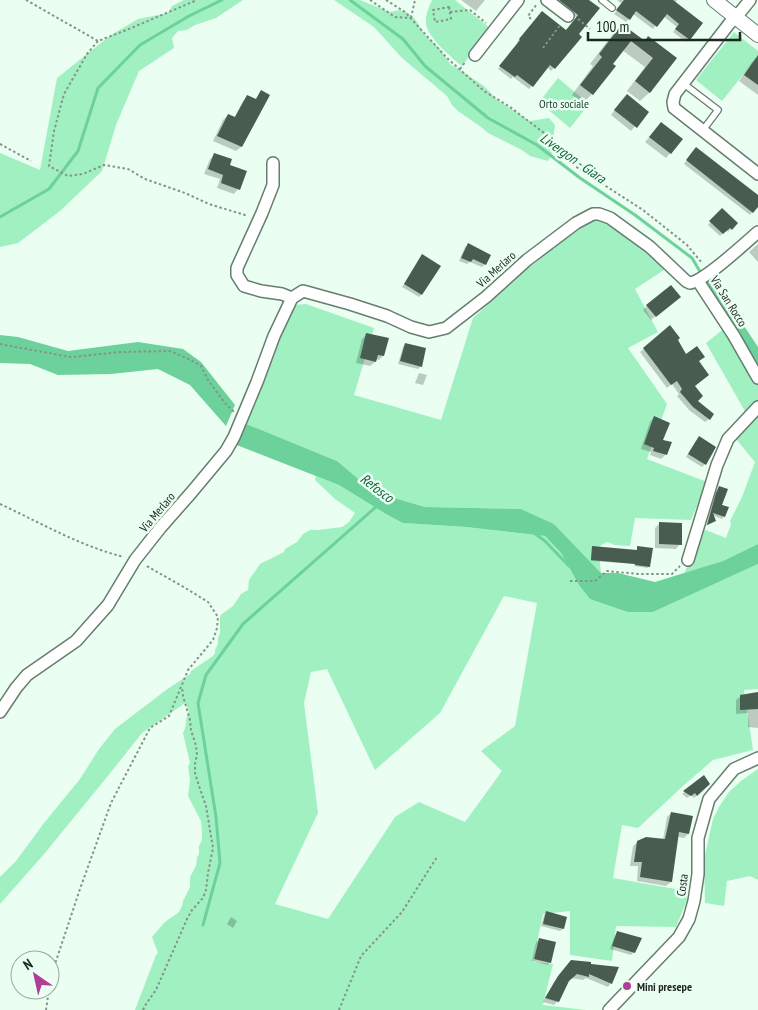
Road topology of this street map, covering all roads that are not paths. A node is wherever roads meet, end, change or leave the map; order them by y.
1 (518, 0) edge
2 (547, 0) edge
3 (602, 0) edge
4 (714, 0) edge
5 (750, 0) edge
6 (612, 8) dead end
7 (568, 16) road end
8 (735, 16) junction
9 (758, 35) edge
10 (475, 55) dead end
11 (684, 84) junction
12 (703, 130) junction
13 (273, 163) dead end
14 (758, 174) edge
15 (758, 232) edge
16 (698, 281) junction
17 (292, 298) junction
18 (758, 378) edge
19 (758, 407) edge
20 (688, 560) road end
21 (0, 712) edge
22 (758, 758) edge
23 (609, 1010) edge

1 - 10 street
2 - 7 street
3 - 6 lane
4 - 8 street
5 - 8 street
8 - 9 street
8 - 11 street
11 - 12 street
11 - 12 lane
12 - 14 street
13 - 17 street, Via Merlaro
15 - 16 street, Via San Rocco
16 - 17 street, Via Merlaro
16 - 18 street, Via San Rocco
17 - 21 street, Via Merlaro
19 - 20 street
22 - 23 street, Costa

